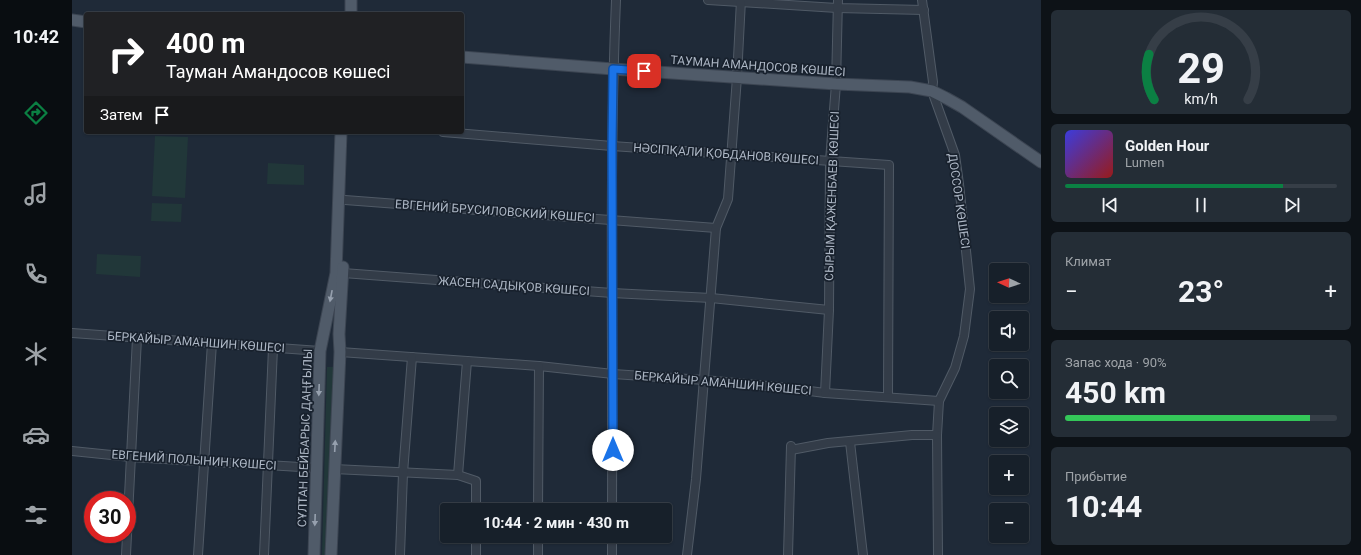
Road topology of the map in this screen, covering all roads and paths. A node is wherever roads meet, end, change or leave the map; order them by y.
1 (345, 0) edge
2 (351, 0) edge
3 (616, 0) edge
4 (708, 0) edge
5 (922, 0) edge
6 (741, 1) edge
7 (838, 4) edge
8 (924, 10) junction
9 (345, 12) edge
10 (351, 12) edge
11 (72, 20) edge
12 (84, 22) edge
13 (464, 57) edge
14 (613, 69) junction
15 (737, 77) junction
16 (836, 84) junction
17 (932, 91) junction
18 (341, 134) edge
19 (347, 134) edge
20 (464, 134) edge
21 (612, 146) junction
22 (732, 154) junction
23 (830, 161) junction
24 (1041, 162) edge
25 (345, 200) junction
26 (612, 220) junction
27 (716, 228) junction
28 (343, 273) junction
29 (612, 293) junction
30 (711, 298) junction
31 (829, 310) junction
32 (72, 333) edge
33 (324, 334) junction
34 (339, 334) junction
35 (137, 338) junction
36 (212, 343) junction
37 (273, 348) junction
38 (320, 351) junction
39 (340, 352) junction
40 (412, 357) junction
41 (467, 361) junction
42 (539, 366) junction
43 (613, 374) junction
44 (704, 380) junction
45 (825, 393) junction
46 (888, 397) junction
47 (939, 401) junction
48 (937, 435) junction
49 (850, 442) junction
50 (72, 451) edge
51 (131, 457) junction
52 (204, 461) junction
53 (268, 465) junction
54 (317, 468) junction
55 (334, 469) junction
56 (403, 473) junction
57 (458, 475) junction
58 (476, 503) edge
59 (538, 503) edge
60 (612, 503) edge
61 (476, 543) edge
62 (538, 543) edge
63 (612, 543) edge
64 (126, 555) edge
65 (198, 555) edge
66 (264, 555) edge
67 (314, 555) edge
68 (331, 555) edge
69 (400, 555) edge
70 (476, 555) edge
71 (538, 555) edge
72 (612, 555) edge
73 (687, 555) edge
74 (788, 555) edge
75 (863, 555) edge
76 (938, 555) edge

1 - 9 main road
2 - 10 main road
3 - 14 street
4 - 6 street
5 - 8 street, ДОССОР КӨШЕСІ
6 - 7 street
6 - 15 street
7 - 8 street
7 - 16 street, СЫРЫМ ҚАЖЕНБАЕВ КӨШЕСІ
8 - 17 street, ДОССОР КӨШЕСІ
11 - 12 main road
13 - 14 main road, ТАУМАН АМАНДОСОВ КӨШЕСІ
14 - 15 main road, ТАУМАН АМАНДОСОВ КӨШЕСІ
14 - 21 street
15 - 16 main road, ТАУМАН АМАНДОСОВ КӨШЕСІ
15 - 22 street
16 - 17 main road, ТАУМАН АМАНДОСОВ КӨШЕСІ
16 - 23 street, СЫРЫМ ҚАЖЕНБАЕВ КӨШЕСІ
17 - 24 main road, ТАУМАН АМАНДОСОВ КӨШЕСІ
17 - 47 street, ДОССОР КӨШЕСІ
18 -> 33 main road, СҰЛТАН БЕЙБАРЫС ДАҢҒЫЛЫ
19 - 25 main road
20 - 21 street, НӘСІПҚАЛИ ҚОБДАНОВ КӨШЕСІ
21 - 22 street, НӘСІПҚАЛИ ҚОБДАНОВ КӨШЕСІ
21 - 26 street
22 - 23 street, НӘСІПҚАЛИ ҚОБДАНОВ КӨШЕСІ
22 - 27 street
23 - 31 street, СЫРЫМ ҚАЖЕНБАЕВ КӨШЕСІ
23 - 46 street, НӘСІПҚАЛИ ҚОБДАНОВ КӨШЕСІ
25 - 26 street, ЕВГЕНИЙ БРУСИЛОВСКИЙ КӨШЕСІ
25 - 28 main road
26 - 27 street, ЕВГЕНИЙ БРУСИЛОВСКИЙ КӨШЕСІ
26 - 29 street
27 - 30 street
28 - 29 street, ЖАСЕН САДЫҚОВ КӨШЕСІ
28 - 34 main road
29 - 30 street, ЖАСЕН САДЫҚОВ КӨШЕСІ
29 - 43 street
30 - 31 street, ЖАСЕН САДЫҚОВ КӨШЕСІ
30 - 44 street
31 - 45 street, СЫРЫМ ҚАЖЕНБАЕВ КӨШЕСІ
32 - 35 street, БЕРКАЙЫР АМАНШИН КӨШЕСІ
33 - 34 main road
33 - 38 main road, СҰЛТАН БЕЙБАРЫС ДАҢҒЫЛЫ
34 - 39 main road
35 - 36 street, БЕРКАЙЫР АМАНШИН КӨШЕСІ
35 - 51 street
36 - 37 street, БЕРКАЙЫР АМАНШИН КӨШЕСІ
36 - 52 street
37 - 38 street, БЕРКАЙЫР АМАНШИН КӨШЕСІ
37 - 53 street
38 -> 54 main road, СҰЛТАН БЕЙБАРЫС ДАҢҒЫЛЫ
39 - 40 street, БЕРКАЙЫР АМАНШИН КӨШЕСІ
55 -> 39 main road
40 - 41 street, БЕРКАЙЫР АМАНШИН КӨШЕСІ
40 - 56 street
41 - 42 street, БЕРКАЙЫР АМАНШИН КӨШЕСІ
41 - 57 street
42 - 43 street, БЕРКАЙЫР АМАНШИН КӨШЕСІ
42 - 59 street
43 - 44 street, БЕРКАЙЫР АМАНШИН КӨШЕСІ
43 - 60 street
44 - 45 street, БЕРКАЙЫР АМАНШИН КӨШЕСІ
44 - 73 street
45 - 46 street, БЕРКАЙЫР АМАНШИН КӨШЕСІ
46 - 47 street, БЕРКАЙЫР АМАНШИН КӨШЕСІ
47 - 48 street
48 - 49 street
48 - 76 street
49 - 74 street
49 - 75 street
50 - 51 street, ЕВГЕНИЙ ПОЛЫНИН КӨШЕСІ
51 - 52 street, ЕВГЕНИЙ ПОЛЫНИН КӨШЕСІ
51 - 64 street
52 - 53 street, ЕВГЕНИЙ ПОЛЫНИН КӨШЕСІ
52 - 65 street
53 - 54 street, ЕВГЕНИЙ ПОЛЫНИН КӨШЕСІ
53 - 66 street
54 -> 67 main road, СҰЛТАН БЕЙБАРЫС ДАҢҒЫЛЫ
55 - 56 street
55 - 68 main road
56 - 57 street
56 - 69 street
57 - 58 street
61 - 70 street
62 - 71 street
63 - 72 street

